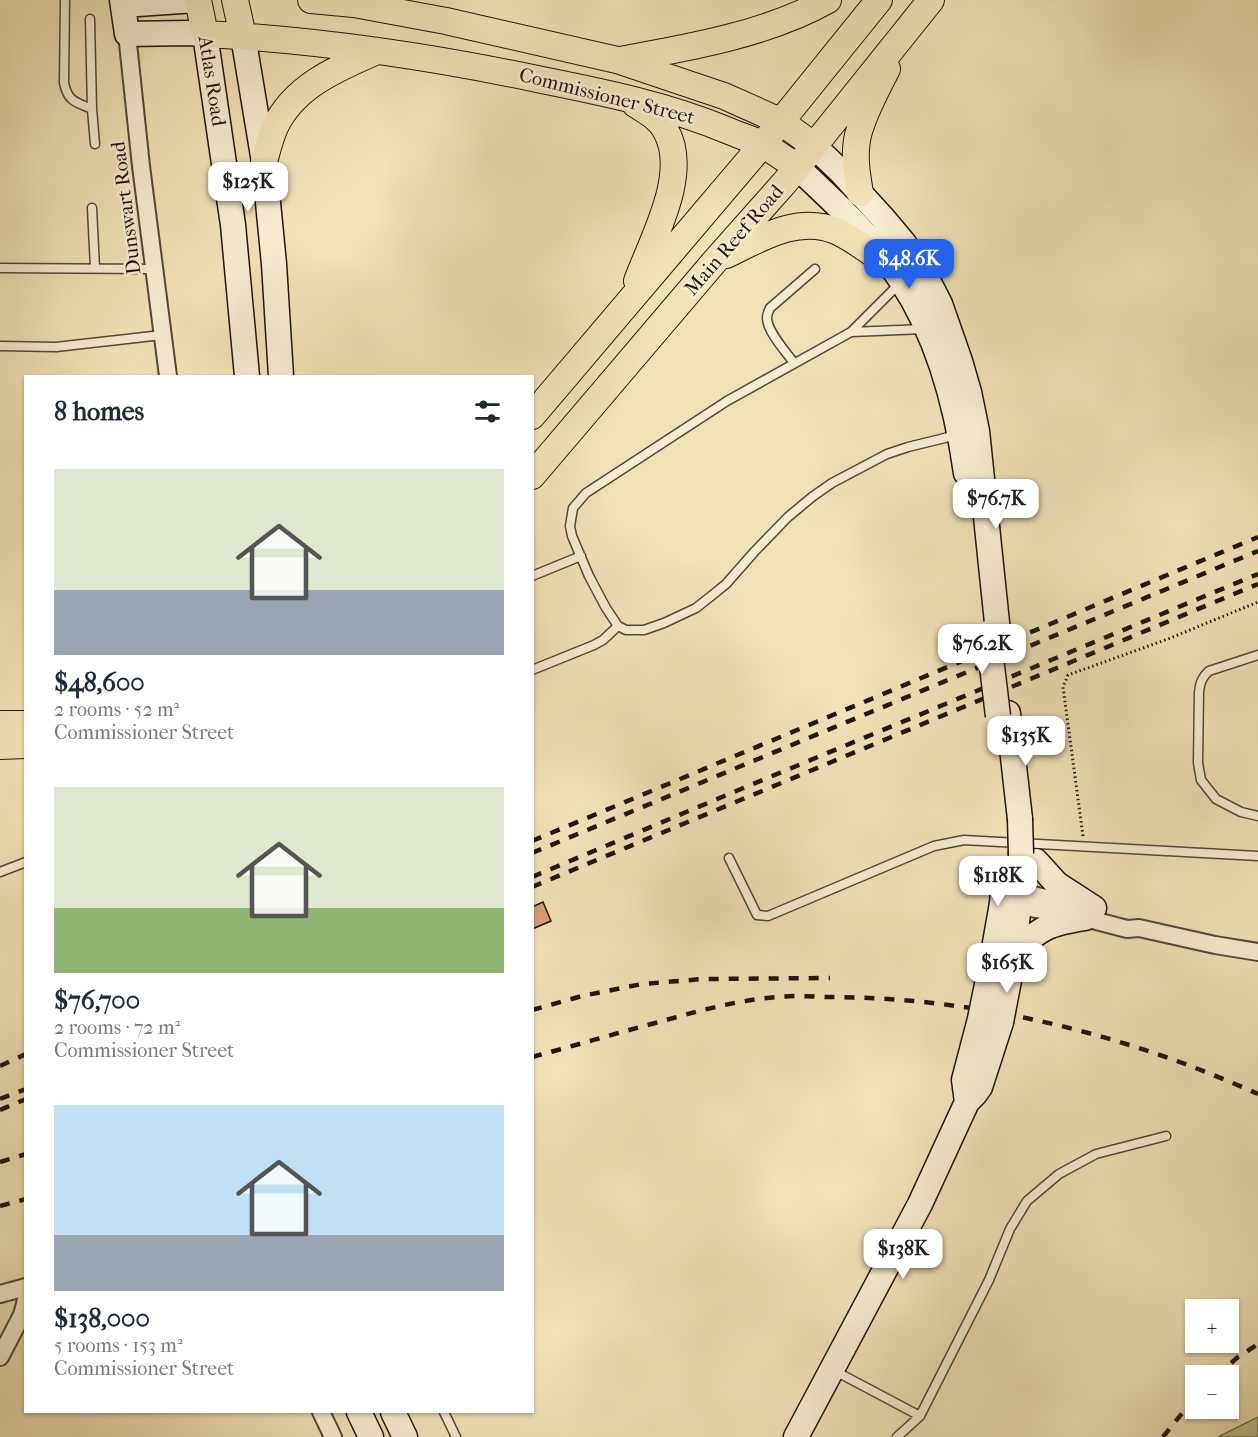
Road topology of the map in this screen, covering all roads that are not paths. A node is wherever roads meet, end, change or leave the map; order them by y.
1 (66, 0) edge
2 (197, 0) edge
3 (235, 0) edge
4 (311, 0) edge
5 (828, 0) edge
6 (879, 0) edge
7 (931, 0) edge
8 (123, 2) edge
9 (350, 2) edge
10 (90, 19) dead end
11 (127, 34) junction
12 (205, 34) junction
13 (903, 34) junction
14 (243, 36) junction
15 (377, 51) junction
16 (617, 60) junction
17 (620, 96) junction
18 (92, 109) junction
19 (780, 121) junction
20 (95, 144) dead end
21 (762, 145) junction
22 (813, 145) junction
23 (264, 162) junction
24 (797, 167) junction
25 (860, 193) junction
26 (92, 208) dead end
27 (715, 261) junction
28 (0, 268) edge
29 (95, 268) junction
30 (154, 268) junction
31 (815, 269) dead end
32 (896, 274) junction
33 (630, 299) junction
34 (927, 329) junction
35 (851, 332) junction
36 (162, 335) junction
37 (0, 346) edge
38 (794, 363) junction
39 (168, 375) edge
40 (247, 375) edge
41 (280, 375) edge
42 (534, 414) edge
43 (968, 433) junction
44 (534, 474) edge
45 (581, 556) junction
46 (534, 575) edge
47 (618, 626) junction
48 (1258, 655) edge
49 (534, 669) edge
50 (0, 724) edge
51 (24, 724) edge
52 (0, 746) edge
53 (24, 746) edge
54 (1258, 816) edge
55 (1018, 841) junction
56 (1258, 856) edge
57 (729, 858) dead end
58 (24, 863) edge
59 (0, 872) edge
60 (1011, 897) junction
61 (1089, 913) junction
62 (1258, 952) edge
63 (1006, 959) junction
64 (1166, 1136) dead end
65 (24, 1288) edge
66 (0, 1294) edge
67 (24, 1308) edge
68 (0, 1357) edge
69 (832, 1369) junction
70 (321, 1413) edge
71 (359, 1413) edge
72 (393, 1413) edge
73 (444, 1413) edge
74 (920, 1416) junction
75 (333, 1437) edge
76 (371, 1437) edge
77 (405, 1437) edge
78 (456, 1437) edge
79 (796, 1437) edge
80 (897, 1437) edge

1 - 18 lane
2 - 8 main road
2 - 12 main road, Atlas Road
3 - 14 main road, Atlas Road
4 - 9 main road, Commissioner Street
5 - 16 main road
6 - 19 main road, Main Reef Road
7 - 13 main road, Main Reef Road
8 - 11 main road
9 - 16 main road, Commissioner Street
10 - 18 lane
11 - 12 main road
11 - 30 street, Dunswart Road
12 - 14 main road, Commissioner Street
12 - 40 main road, Atlas Road
13 - 22 main road, Main Reef Road
13 - 25 main road
14 - 15 main road, Commissioner Street
14 - 23 main road, Atlas Road
15 - 17 main road, Commissioner Street
15 - 23 main road
16 - 19 main road, Commissioner Street
17 - 21 main road, Commissioner Street
17 - 33 main road
18 - 20 lane
19 - 21 main road, Main Reef Road
19 - 22 main road, Commissioner Street
21 - 24 main road, Commissioner Street
21 - 33 main road, Main Reef Road
22 - 24 main road, Main Reef Road
22 - 25 main road, Commissioner Street
23 - 41 main road, Atlas Road
24 - 27 main road, Main Reef Road
24 - 32 main road, Commissioner Street
25 - 43 main road, Commissioner Street
26 - 29 lane
27 - 32 main road
27 - 44 main road, Main Reef Road
28 - 29 lane
29 - 30 lane
30 - 36 street, Dunswart Road
31 - 38 lane
32 - 34 main road, Commissioner Street
32 - 35 lane
33 - 42 main road, Main Reef Road
34 - 35 lane
34 - 43 main road, Commissioner Street
35 - 38 lane
36 - 37 lane
36 - 39 street, Dunswart Road
38 - 45 lane
43 - 47 lane
43 - 55 main road, Commissioner Street
45 - 46 lane
45 - 47 lane
47 - 49 lane
48 - 54 lane
50 - 51 main road
52 - 53 main road
55 - 60 main road, Commissioner Street
55 - 61 main road
56 - 57 lane
58 - 59 lane
60 - 61 street
60 - 63 main road, Commissioner Street
61 - 62 street
61 - 63 main road
63 - 69 main road, Commissioner Street, bridge
64 - 74 lane
65 - 66 street
67 - 68 street
69 - 74 lane
69 - 79 main road, Commissioner Street
70 - 75 street
71 - 76 main road
72 - 77 main road
73 - 78 lane
74 - 80 lane

